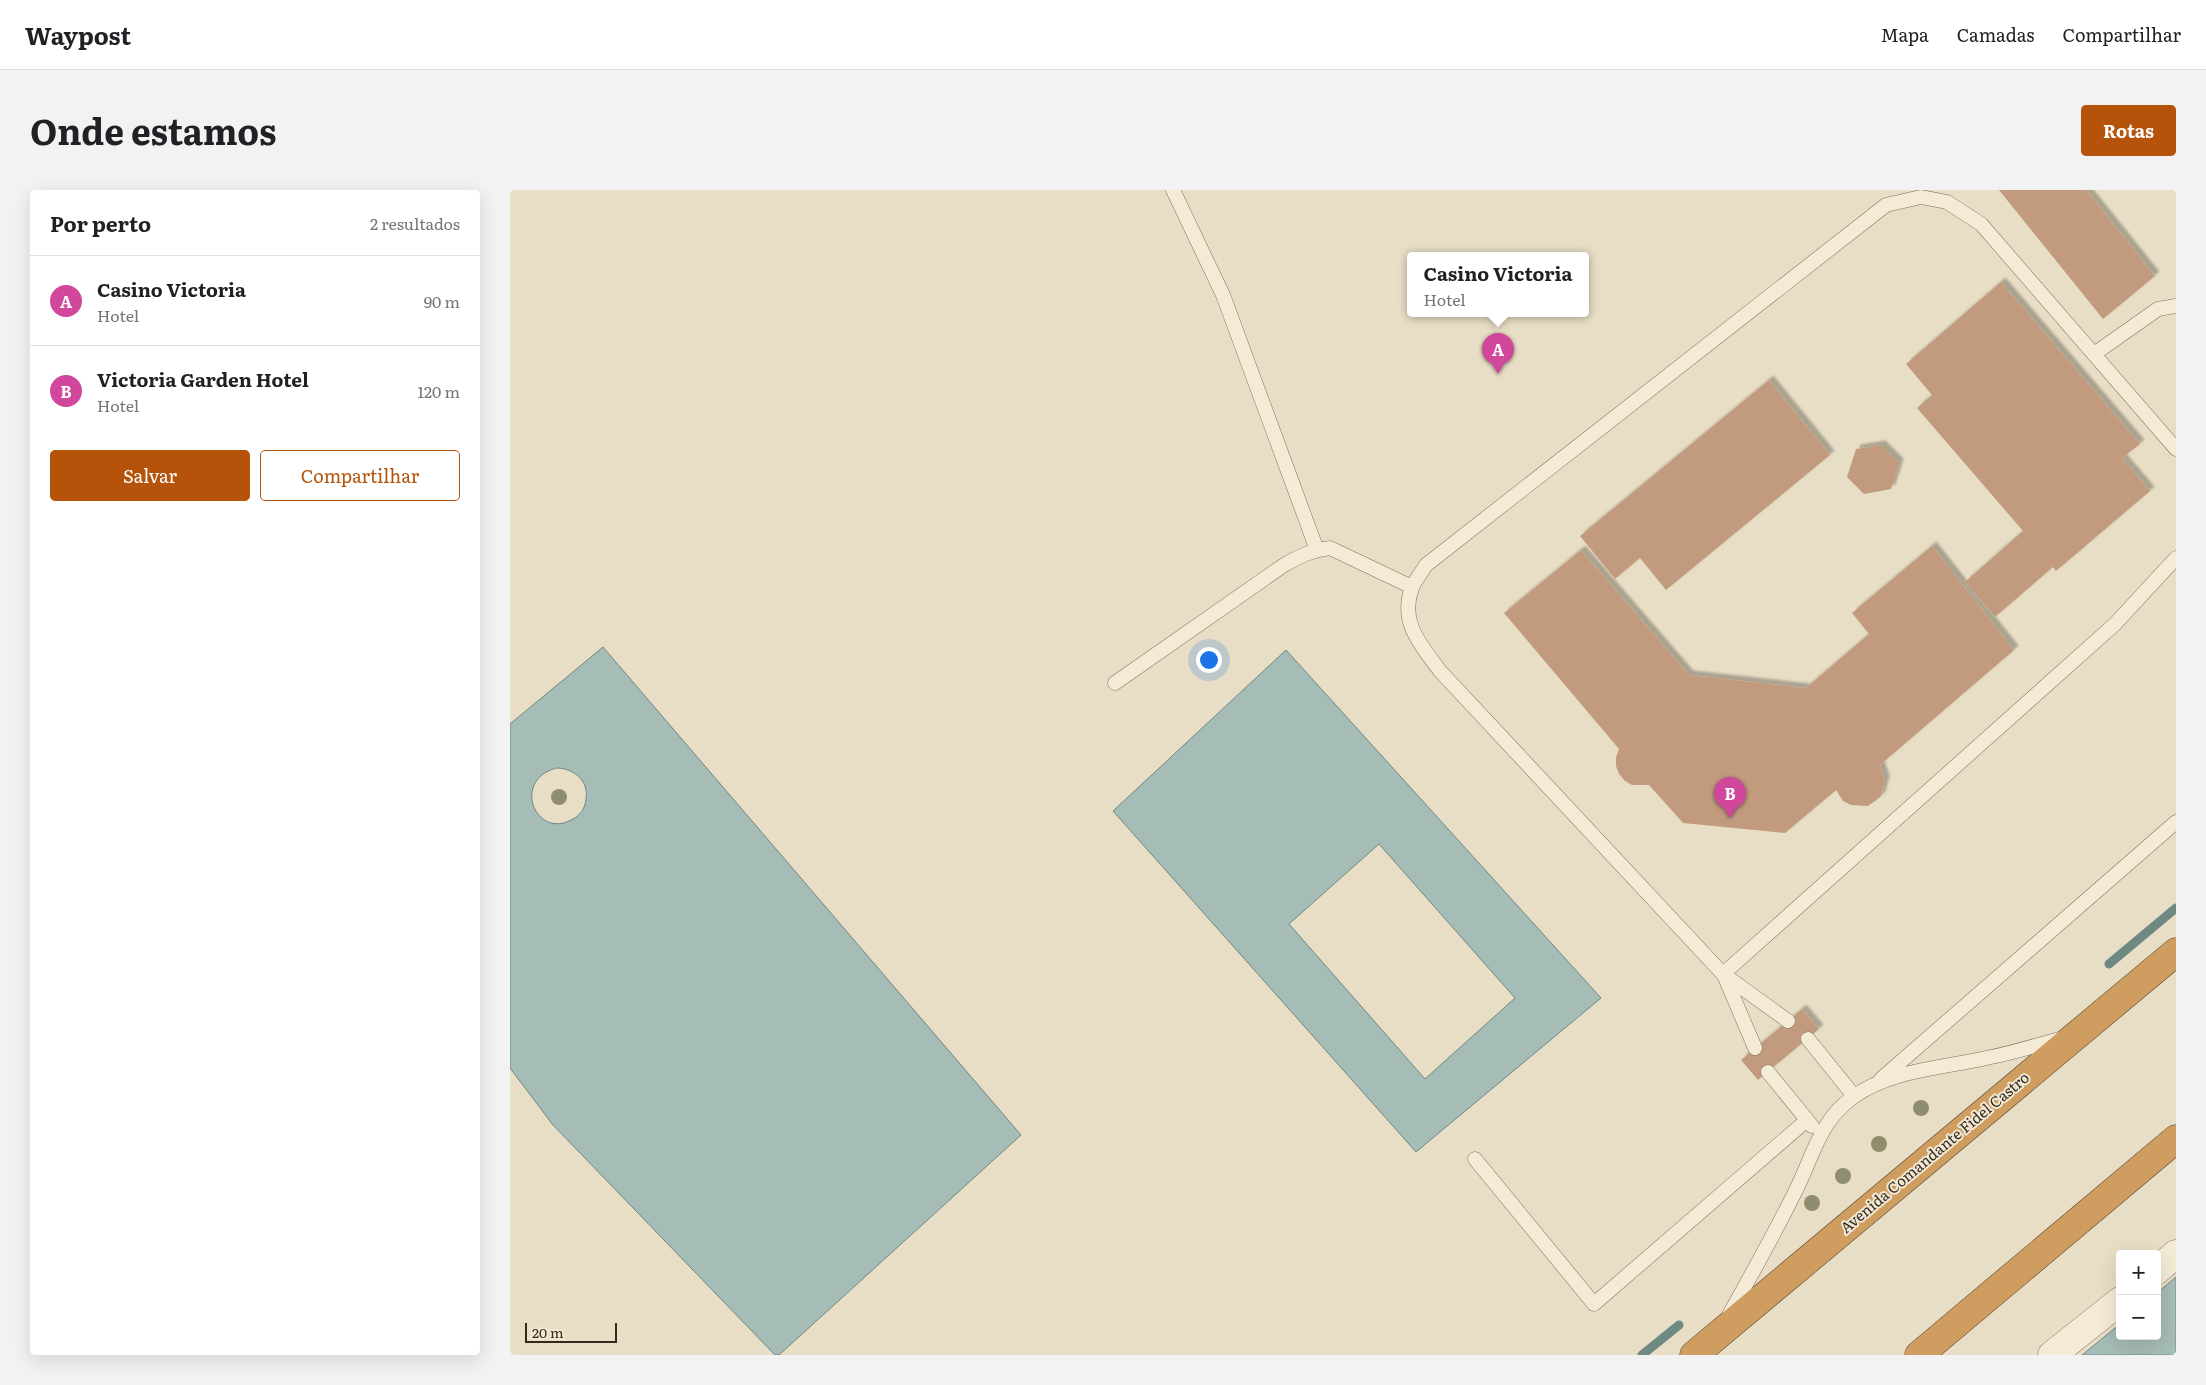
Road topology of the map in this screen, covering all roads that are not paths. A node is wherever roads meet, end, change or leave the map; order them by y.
1 (1173, 190) edge
2 (2176, 306) edge
3 (2094, 354) junction
4 (2176, 448) edge
5 (1317, 550) junction
6 (2176, 558) edge
7 (1412, 587) junction
8 (1115, 683) dead end
9 (2176, 822) edge
10 (2176, 952) edge
11 (1723, 974) junction
12 (1788, 1021) dead end
13 (2077, 1034) junction
14 (1808, 1039) dead end
15 (1755, 1048) dead end
16 (1768, 1072) dead end
17 (1874, 1085) junction
18 (1854, 1096) junction
19 (1807, 1120) junction
20 (1819, 1136) junction
21 (2176, 1139) edge
22 (1475, 1159) dead end
23 (2176, 1254) edge
24 (2161, 1267) edge
25 (2116, 1304) edge
26 (1719, 1334) junction
27 (1694, 1355) edge
28 (1919, 1355) edge
29 (2052, 1355) edge

1 - 5 lane
2 - 3 lane
3 - 4 lane
3 - 7 lane
5 - 7 lane
5 - 8 lane
6 - 11 lane
7 - 11 lane
9 - 17 lane
10 - 13 highway, Avenida Comandante Fidel Castro
11 - 12 lane
11 - 15 lane
13 - 17 lane
13 - 26 highway, Avenida Comandante Fidel Castro
14 - 18 lane
16 - 19 lane
17 - 18 lane
18 - 20 lane
19 - 20 lane
19 - 22 lane
20 - 26 lane
21 - 28 highway
23 - 24 street
25 - 29 street
26 - 27 highway, Avenida Comandante Fidel Castro

